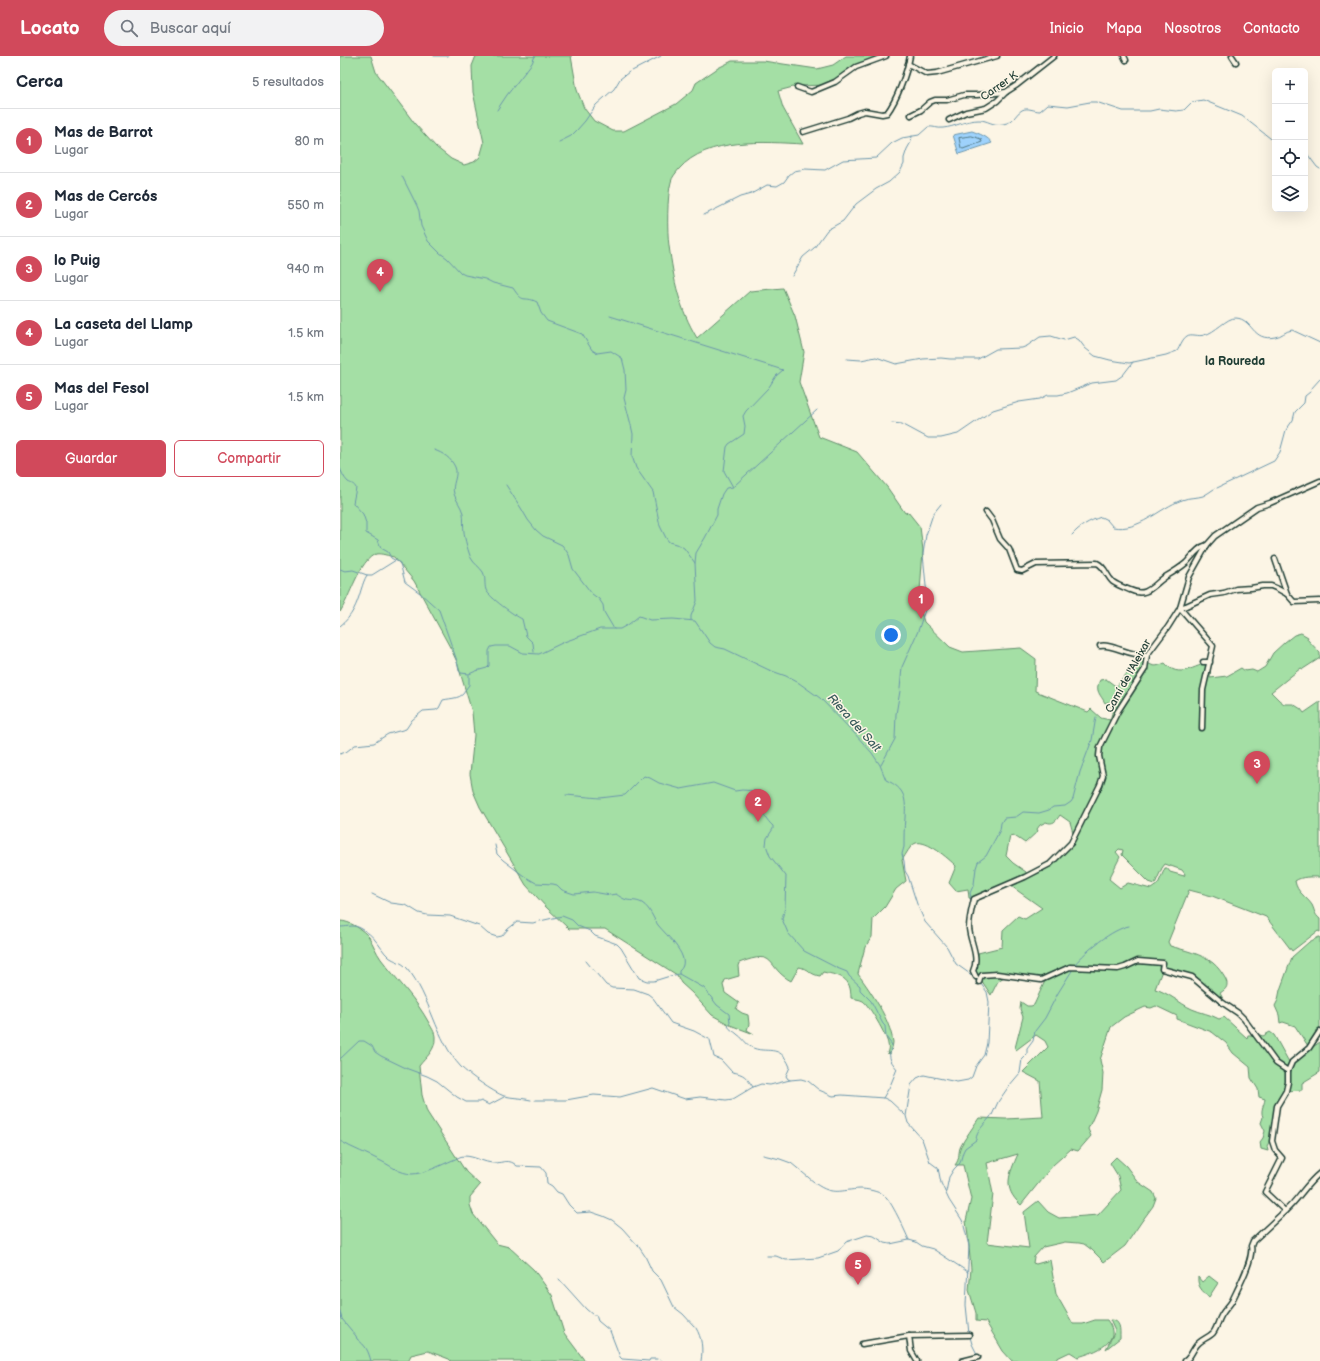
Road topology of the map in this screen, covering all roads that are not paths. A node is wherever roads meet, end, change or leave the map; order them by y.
1 (886, 56) edge
2 (910, 56) edge
3 (998, 56) edge
4 (1054, 56) edge
5 (1232, 56) edge
6 (1236, 62) dead end
7 (908, 64) junction
8 (797, 87) dead end
9 (1006, 92) junction
10 (911, 115) dead end
11 (949, 120) dead end
12 (803, 132) dead end
13 (1320, 481) edge
14 (986, 512) dead end
15 (1207, 545) junction
16 (1275, 558) dead end
17 (1287, 594) junction
18 (1320, 601) edge
19 (1180, 608) junction
20 (1102, 645) dead end
21 (1147, 655) junction
22 (1203, 662) dead end
23 (1210, 662) junction
24 (1202, 728) dead end
25 (976, 977) dead end
26 (979, 982) dead end
27 (1320, 1031) edge
28 (1288, 1071) junction
29 (1320, 1173) edge
30 (1285, 1212) junction
31 (969, 1335) dead end
32 (909, 1336) junction
33 (862, 1344) dead end
34 (978, 1357) dead end
35 (917, 1361) edge
36 (962, 1361) edge
37 (1185, 1361) edge

1 - 8 street
2 - 7 street
3 - 7 street
4 - 9 street, Carrer K
5 - 6 street
7 - 12 street
9 - 10 street
9 - 11 street, Carrer K
13 - 15 street
14 - 15 street
15 - 19 street, Camí de l'Aleixar
16 - 17 street
17 - 18 street
17 - 19 street
19 - 21 street, Camí de l'Aleixar
19 - 23 street
20 - 21 street
21 - 25 street, Camí de l'Aleixar
22 - 23 street
23 - 24 street
26 - 28 street
27 - 28 street
28 - 30 street
29 - 30 street
30 - 37 street
31 - 32 street
32 - 33 street
32 - 35 street
34 - 36 street

